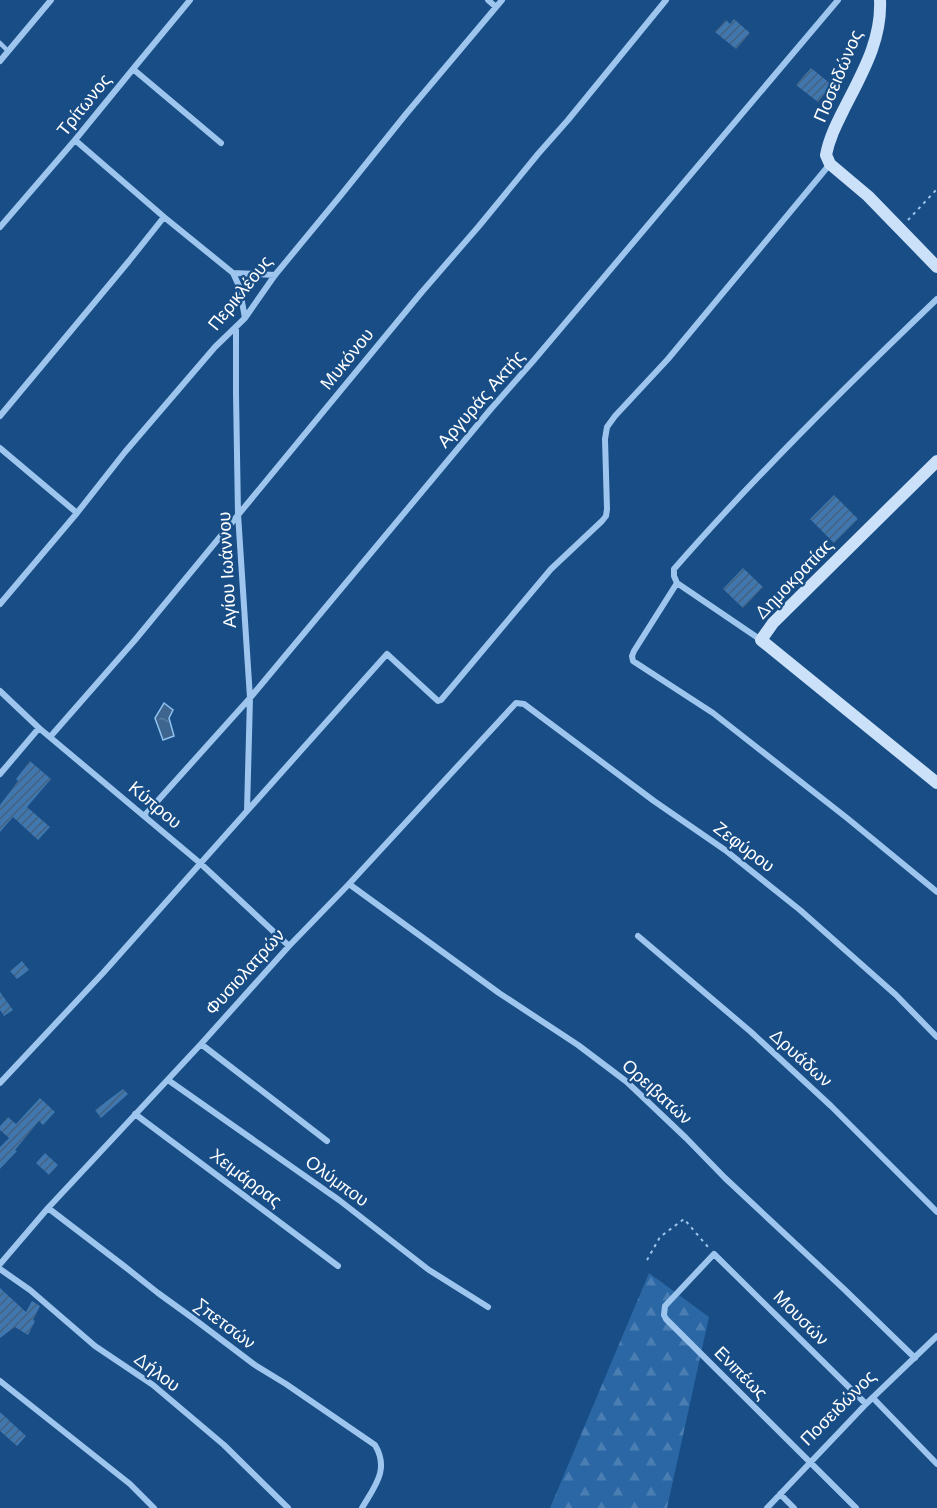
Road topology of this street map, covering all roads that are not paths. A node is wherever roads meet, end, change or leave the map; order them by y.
1 (51, 0) edge
2 (190, 0) edge
3 (488, 0) edge
4 (502, 0) edge
5 (666, 0) edge
6 (838, 0) edge
7 (880, 0) edge
8 (496, 7) junction
9 (0, 43) edge
10 (8, 51) junction
11 (0, 61) edge
12 (133, 69) junction
13 (75, 140) junction
14 (221, 143) dead end
15 (830, 164) junction
16 (164, 217) junction
17 (0, 227) edge
18 (937, 267) edge
19 (233, 273) junction
20 (275, 274) junction
21 (937, 299) edge
22 (245, 318) junction
23 (236, 327) junction
24 (0, 416) edge
25 (0, 448) edge
26 (937, 461) edge
27 (77, 513) junction
28 (238, 514) junction
29 (676, 583) junction
30 (0, 604) edge
31 (761, 640) junction
32 (0, 691) edge
33 (250, 698) junction
34 (516, 703) joint
35 (39, 728) junction
36 (50, 737) junction
37 (0, 774) edge
38 (937, 783) edge
39 (247, 811) junction
40 (144, 816) junction
41 (200, 863) junction
42 (349, 884) junction
43 (937, 892) edge
44 (638, 936) dead end
45 (289, 946) junction
46 (937, 1037) edge
47 (201, 1044) junction
48 (168, 1080) junction
49 (0, 1083) edge
50 (135, 1114) junction
51 (327, 1141) dead end
52 (48, 1208) junction
53 (937, 1212) edge
54 (714, 1254) joint
55 (0, 1264) edge
56 (338, 1266) dead end
57 (0, 1269) edge
58 (488, 1307) dead end
59 (937, 1336) edge
60 (915, 1358) junction
61 (0, 1381) edge
62 (873, 1398) junction
63 (866, 1404) junction
64 (810, 1462) junction
65 (937, 1464) edge
66 (780, 1494) junction
67 (154, 1508) edge
68 (288, 1508) edge
69 (362, 1508) edge
70 (767, 1508) edge
71 (794, 1508) edge
72 (856, 1508) edge

1 - 10 street
2 - 12 street, Τρίτωνος
3 - 8 street
4 - 8 street, Περικλέους
5 - 28 street, Μυκόνου
6 - 33 street, Αργυράς Ακτής
7 - 15 street, Ποσειδώνος
8 - 20 street, Περικλέους
9 - 10 lane
10 - 11 street
12 - 13 street, Τρίτωνος
12 - 14 street
13 - 16 street
13 - 17 street, Τρίτωνος
15 - 18 street
15 - 39 street
16 - 19 street
16 - 24 street
19 - 20 street
19 - 22 street
20 - 22 street, Περικλέους
21 - 29 street
22 - 23 street, Περικλέους
23 - 27 street, Περικλέους
23 - 28 street, Αγίου Ιωάννου
25 - 27 street
26 - 31 street, Δημοκρατίας
27 - 30 street, Περικλέους
28 - 33 street, Αγίου Ιωάννου
28 - 36 street, Μυκόνου
29 - 31 street
29 - 43 street
31 - 38 street, Δημοκρατίας
32 - 35 street, Κύπρου
33 - 39 street, Αγίου Ιωάννου
33 - 40 street, Αργυράς Ακτής
34 - 42 street, Φυσιολατρών
34 - 46 street, Ζεφύρου
35 - 36 street, Κύπρου
35 - 37 street
36 - 40 street, Κύπρου
39 - 41 street
40 - 41 street, Κύπρου
41 - 45 street, Κύπρου
41 - 49 street
42 - 45 street, Φυσιολατρών
42 - 60 street, Ορειβατών
44 - 53 street, Δρυάδων
45 - 47 street, Φυσιολατρών
47 - 48 street, Φυσιολατρών
47 - 51 street
48 - 50 street, Φυσιολατρών
48 - 58 street, Ολύμπου
50 - 52 street, Φυσιολατρών
50 - 56 street, Χειμάρρας
52 - 55 street, Φυσιολατρών
52 - 69 street, Σπετσών
54 - 63 street, Μουσών
54 - 64 street, Ενιπέως
57 - 68 street, Δήλου
59 - 60 street, Ποσειδώνος
60 - 62 street, Ποσειδώνος
61 - 67 street
62 - 63 street, Ποσειδώνος
62 - 65 street
63 - 64 street, Ποσειδώνος
64 - 66 street, Ποσειδώνος
64 - 72 street, Ενιπέως
66 - 70 street, Ποσειδώνος
66 - 71 street

